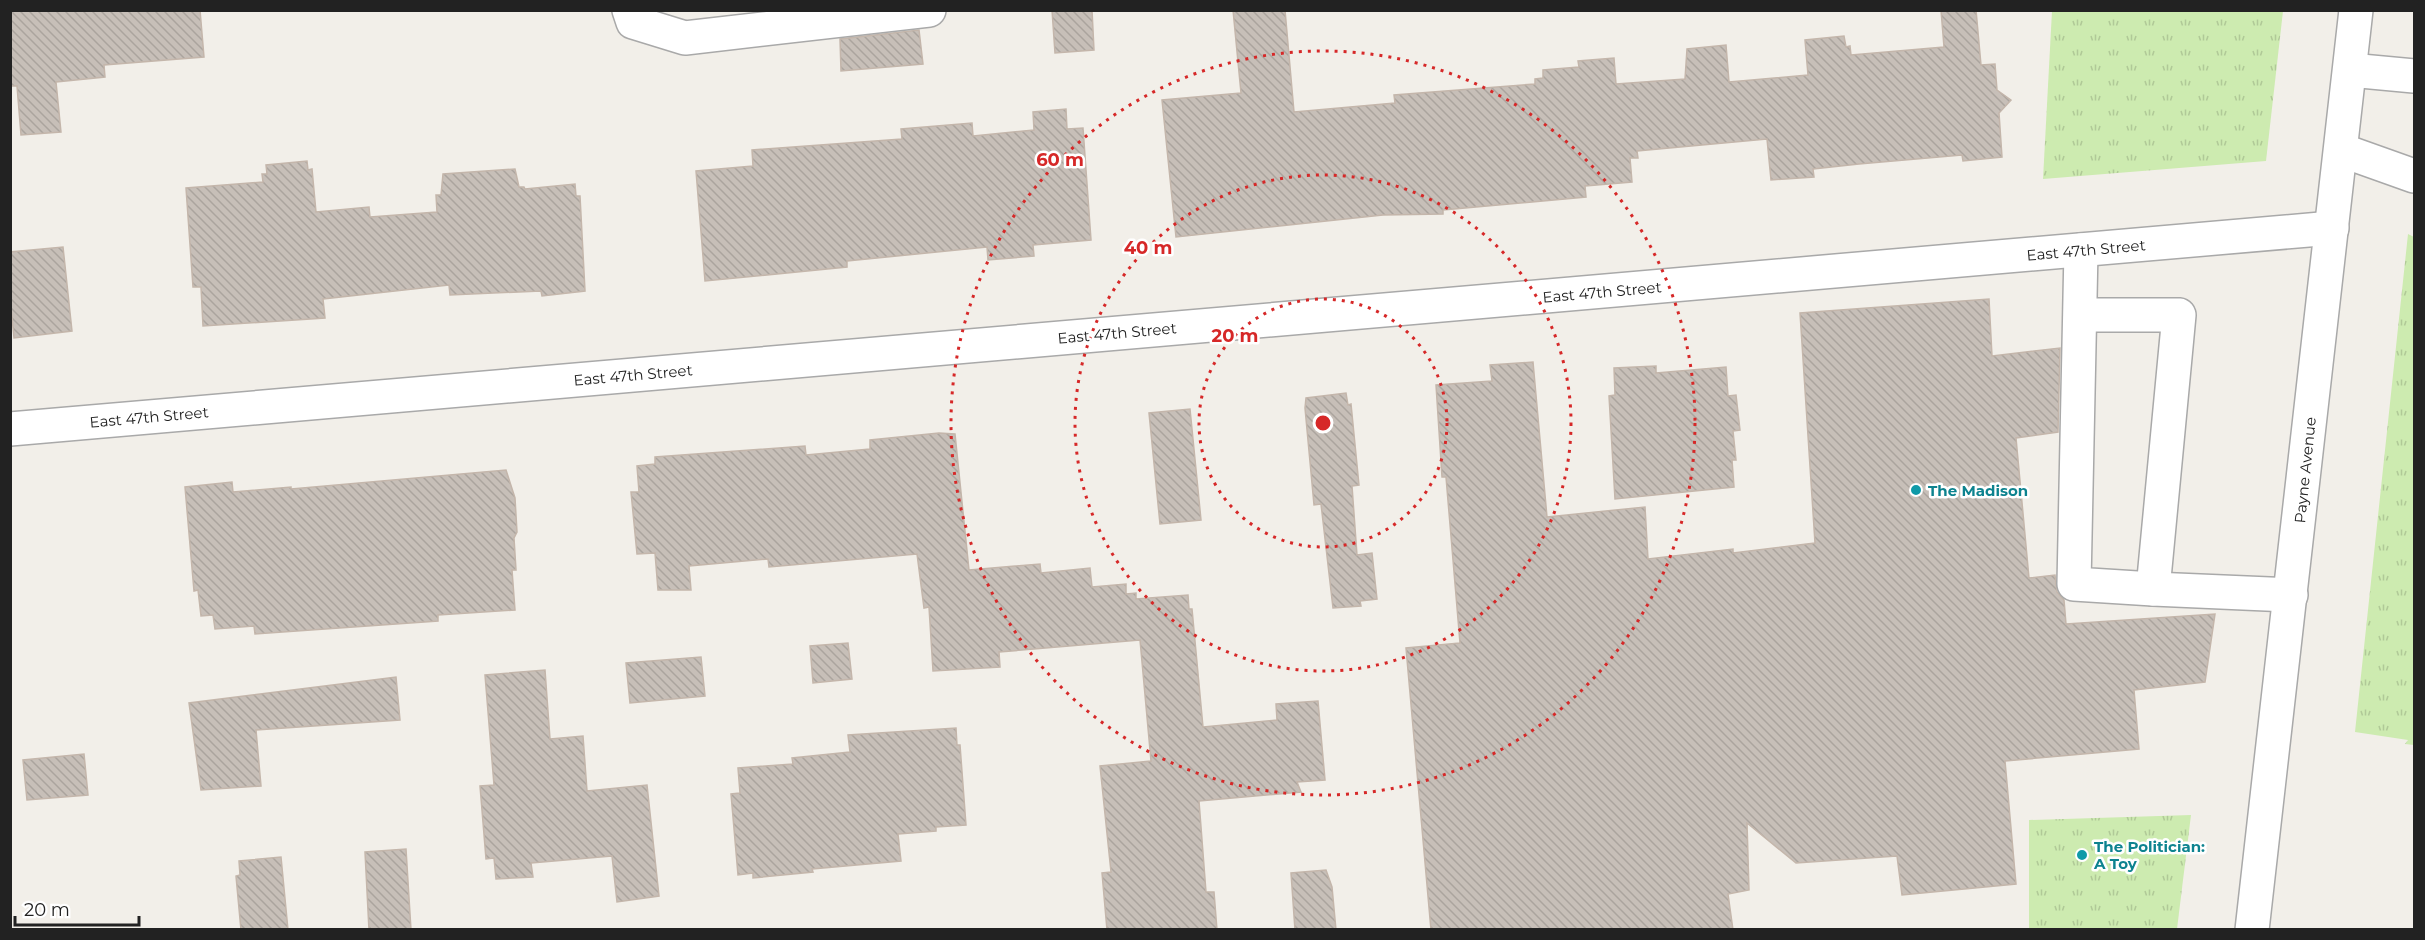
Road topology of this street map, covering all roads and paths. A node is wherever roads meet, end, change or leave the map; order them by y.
1 (929, 10) edge
2 (2356, 10) edge
3 (631, 16) edge
4 (2350, 70) junction
5 (2415, 76) edge
6 (2341, 150) junction
7 (2415, 176) edge
8 (2332, 228) junction
9 (2081, 250) junction
10 (2081, 315) junction
11 (10, 429) edge
12 (2153, 589) junction
13 (2290, 595) junction
14 (2252, 930) edge

1 - 3 street
2 - 4 street, Payne Avenue
4 - 5 street
4 - 6 street, Payne Avenue
6 - 7 street
6 - 8 street, Payne Avenue
8 - 9 street, East 47th Street
8 - 13 street, Payne Avenue
9 - 10 street
9 - 11 street, East 47th Street
10 - 12 street
10 - 12 street
12 - 13 street
13 - 14 street, Payne Avenue

